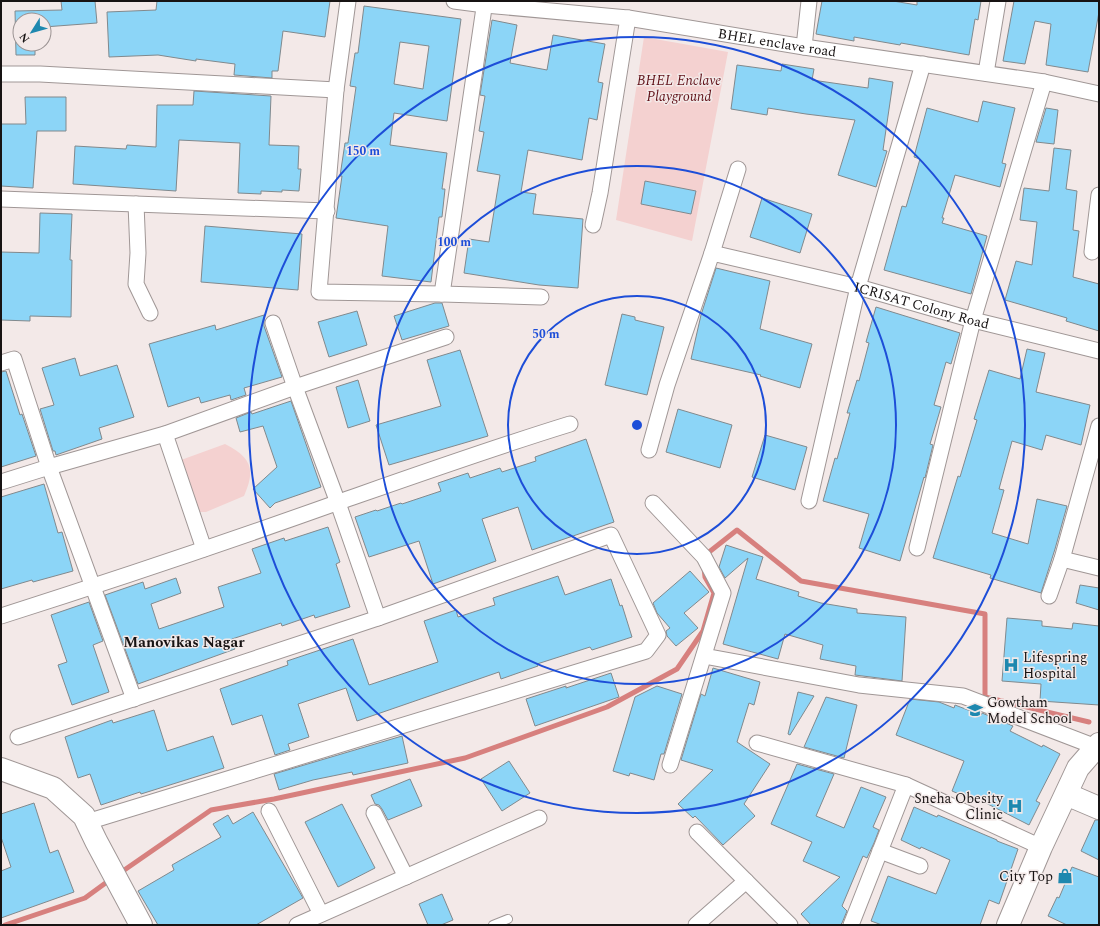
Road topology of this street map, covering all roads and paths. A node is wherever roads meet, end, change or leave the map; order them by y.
1 (348, 1) edge
2 (454, 1) edge
3 (809, 1) edge
4 (998, 1) edge
5 (485, 3) edge
6 (628, 18) junction
7 (804, 47) junction
8 (923, 64) junction
9 (986, 73) junction
10 (1, 74) edge
11 (1044, 82) junction
12 (336, 90) junction
13 (1099, 94) edge
14 (738, 169) dead end
15 (1099, 196) edge
16 (1, 199) edge
17 (136, 204) junction
18 (327, 211) junction
19 (593, 225) dead end
20 (1092, 252) dead end
21 (712, 253) junction
22 (858, 287) junction
23 (442, 294) junction
24 (540, 297) dead end
25 (150, 313) dead end
26 (973, 320) junction
27 (273, 323) dead end
28 (446, 337) dead end
29 (1099, 352) edge
30 (1, 363) edge
31 (295, 387) junction
32 (570, 424) dead end
33 (1099, 426) edge
34 (165, 434) junction
35 (649, 450) dead end
36 (49, 467) junction
37 (1, 482) edge
38 (809, 501) dead end
39 (338, 503) junction
40 (653, 503) dead end
41 (917, 548) dead end
42 (204, 549) junction
43 (1062, 559) junction
44 (1099, 568) edge
45 (93, 587) junction
46 (1049, 596) dead end
47 (1, 616) edge
48 (378, 618) junction
49 (704, 656) junction
50 (134, 699) junction
51 (18, 737) dead end
52 (757, 743) dead end
53 (1097, 746) edge
54 (670, 765) dead end
55 (1, 769) edge
56 (906, 785) junction
57 (1066, 794) junction
58 (1099, 808) edge
59 (269, 811) dead end
60 (374, 812) dead end
61 (539, 818) dead end
62 (92, 831) junction
63 (697, 832) dead end
64 (1041, 847) junction
65 (880, 851) junction
66 (920, 866) dead end
67 (406, 876) junction
68 (746, 881) junction
69 (321, 914) junction
70 (508, 919) dead end
71 (141, 925) edge
72 (297, 925) edge
73 (493, 925) edge
74 (696, 925) edge
75 (790, 925) edge
76 (850, 925) edge
77 (1008, 925) edge

1 - 12 street
2 - 5 street, BHEL enclave road
3 - 7 street
4 - 9 street
5 - 6 street, BHEL enclave road
5 - 23 street
6 - 7 street, BHEL enclave road
6 - 19 street
7 - 8 street, BHEL enclave road
8 - 9 street, BHEL enclave road
8 - 22 street
9 - 11 street, BHEL enclave road
10 - 12 street
11 - 13 street, BHEL enclave road
11 - 26 street
12 - 18 street
14 - 21 street
15 - 20 street
16 - 17 street
17 - 18 street
17 - 25 street
18 - 23 street
21 - 22 street, ICRISAT Colony Road
21 - 35 street
22 - 26 street, ICRISAT Colony Road
22 - 38 street
23 - 24 street
26 - 29 street, ICRISAT Colony Road
26 - 41 street
27 - 31 street
28 - 31 street
30 - 36 street
31 - 34 street
31 - 39 street
32 - 39 street
33 - 43 street
34 - 36 street
34 - 42 street
36 - 37 street
36 - 45 street
39 - 42 street
39 - 48 street
40 - 49 street
42 - 45 street
43 - 44 street
43 - 46 street
45 - 47 street
45 - 50 street
48 - 50 street
48 - 62 street
49 - 53 street
49 - 54 street
50 - 51 street
52 - 56 street
53 - 57 street
55 - 62 street
56 - 64 street
56 - 65 street
57 - 58 street
57 - 64 street
59 - 69 street
60 - 67 street
61 - 67 street
62 - 71 street
63 - 68 street
64 - 77 street
65 - 66 street
65 - 76 street
67 - 69 street
68 - 74 street
68 - 75 street
69 - 72 street
70 - 73 lane

